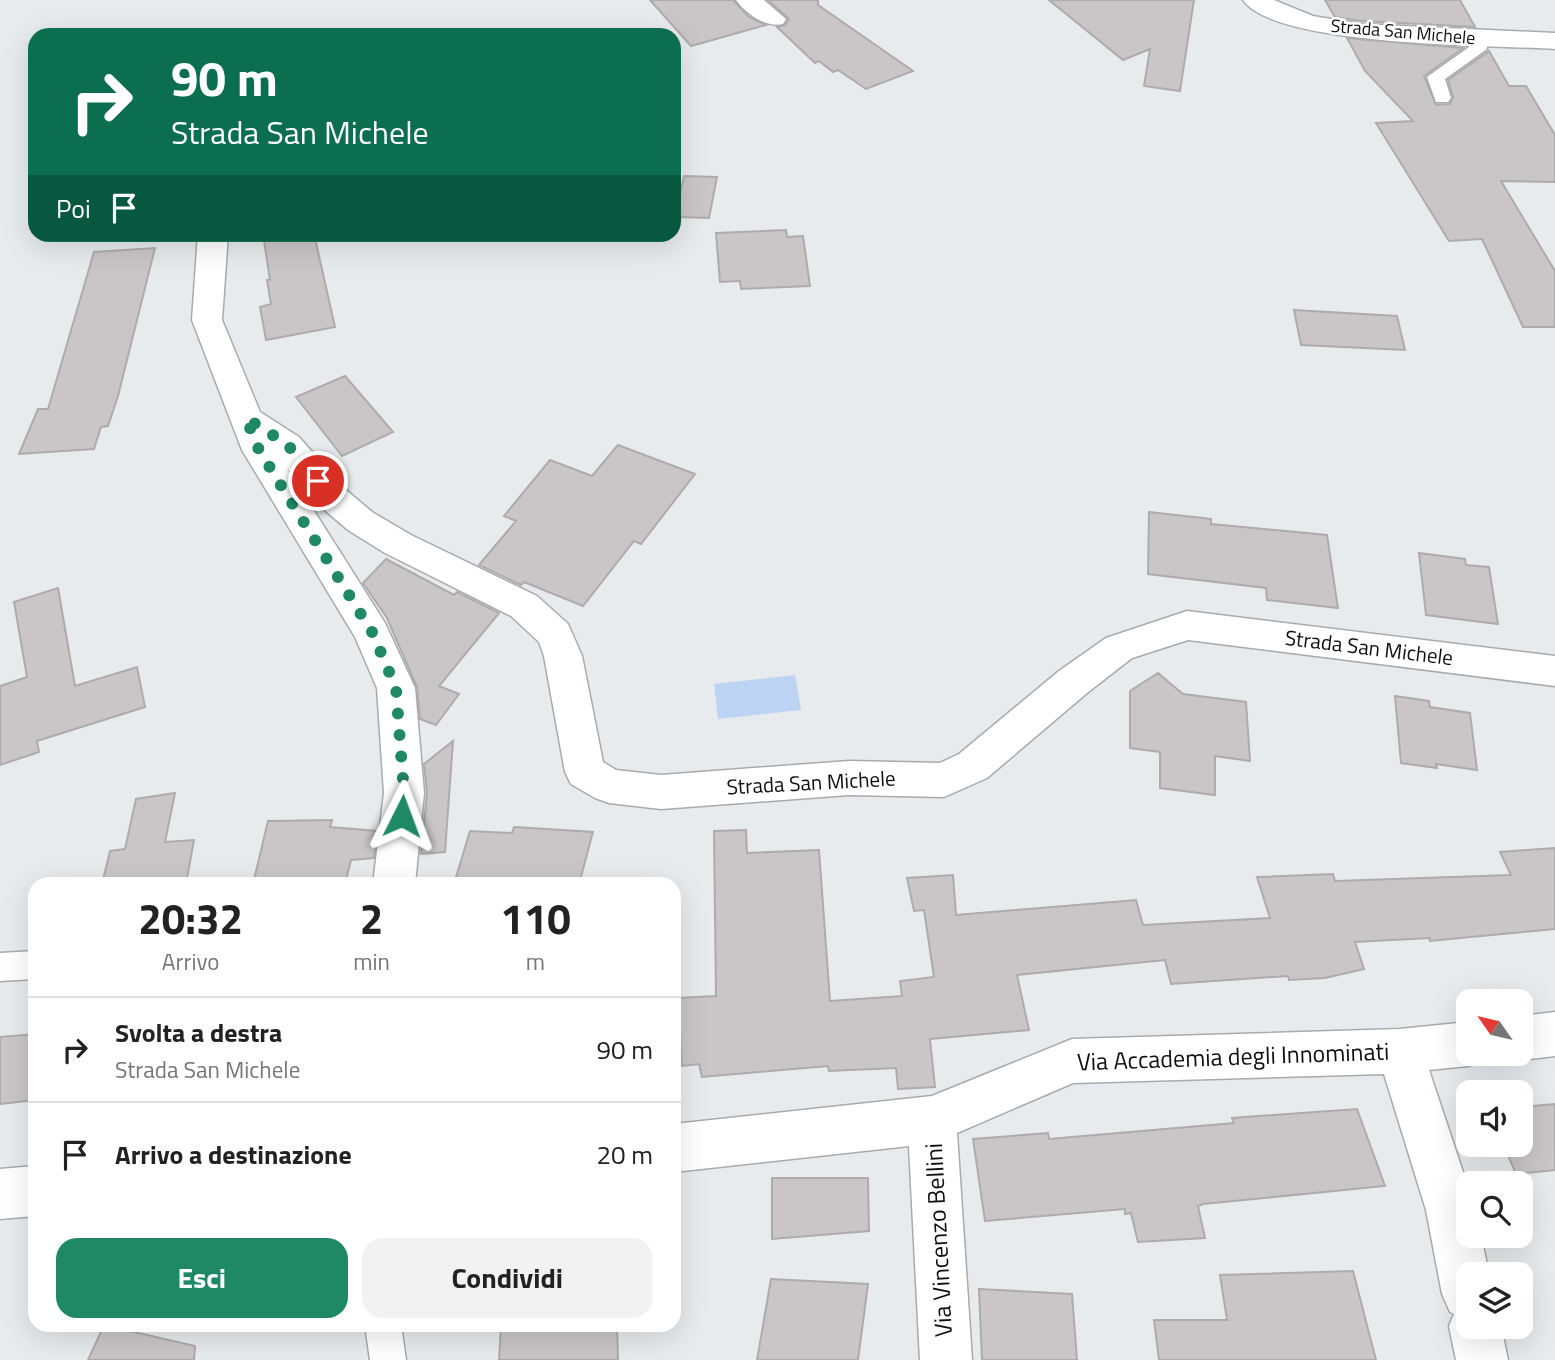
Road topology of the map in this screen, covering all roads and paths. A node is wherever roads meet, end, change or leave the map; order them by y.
1 (748, 0) edge
2 (1255, 0) edge
3 (774, 19) dead end
4 (1478, 39) junction
5 (1555, 41) edge
6 (1442, 98) dead end
7 (212, 242) edge
8 (246, 418) junction
9 (1555, 671) edge
10 (395, 877) edge
11 (28, 965) edge
12 (0, 967) edge
13 (1555, 1034) edge
14 (1533, 1037) edge
15 (1456, 1045) edge
16 (1400, 1051) junction
17 (932, 1120) junction
18 (681, 1146) edge
19 (28, 1192) edge
20 (0, 1194) edge
21 (1462, 1262) edge
22 (384, 1332) edge
23 (1478, 1339) edge
24 (388, 1360) edge
25 (946, 1360) edge
26 (1482, 1360) edge

1 - 3 street
2 - 4 street, Strada San Michele
4 - 5 street, Strada San Michele
4 - 6 lane
7 - 8 street
8 - 9 street, Strada San Michele
8 - 10 street
11 - 12 lane
13 - 14 street
15 - 16 street, Via Accademia degli Innominati
16 - 17 street, Via Accademia degli Innominati
16 - 21 street
17 - 18 street, Via Accademia degli Innominati
17 - 25 street, Via Vincenzo Bellini
19 - 20 street
22 - 24 lane
23 - 26 street

